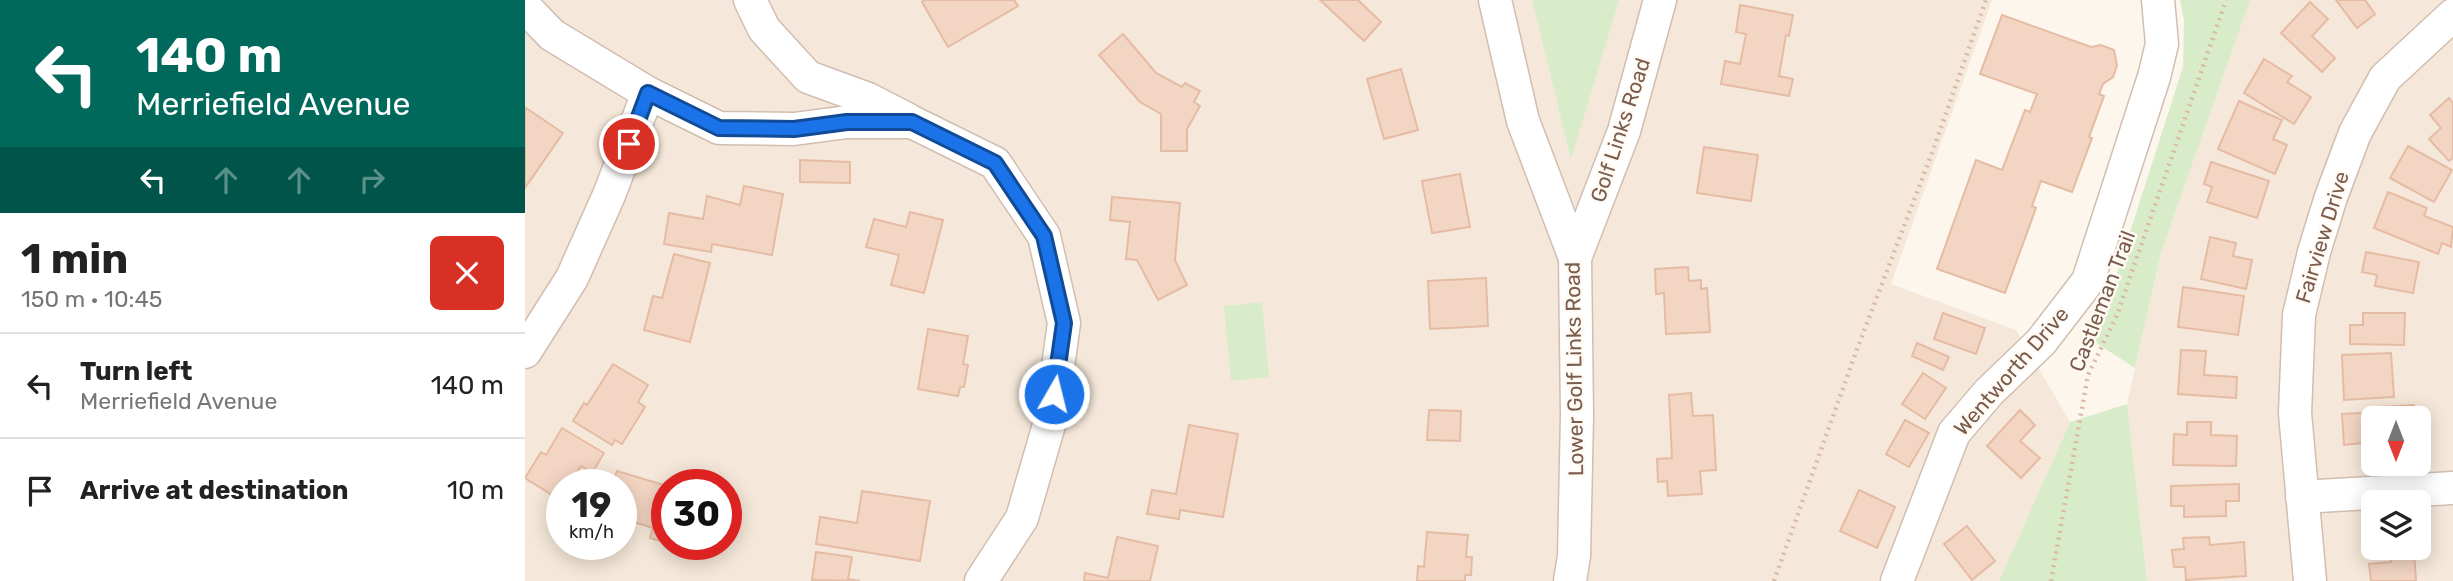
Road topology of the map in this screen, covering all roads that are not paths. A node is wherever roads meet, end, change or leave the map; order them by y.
1 (750, 0) edge
2 (1495, 0) edge
3 (1660, 0) edge
4 (2158, 0) edge
5 (525, 7) edge
6 (2453, 15) edge
7 (648, 93) junction
8 (912, 122) junction
9 (1575, 258) junction
10 (525, 352) edge
11 (2453, 488) edge
12 (2302, 497) junction
13 (981, 581) edge
14 (1570, 581) edge
15 (1897, 581) edge
16 (2310, 581) edge

1 - 8 street
2 - 9 street, Lower Golf Links Road
3 - 9 street, Golf Links Road
4 - 15 street, Wentworth Drive
5 - 7 street
6 - 12 street, Fairview Drive
7 - 8 street
7 - 10 street
8 - 13 street
9 - 14 street, Lower Golf Links Road
11 - 12 street
12 - 16 street, Fairview Drive

